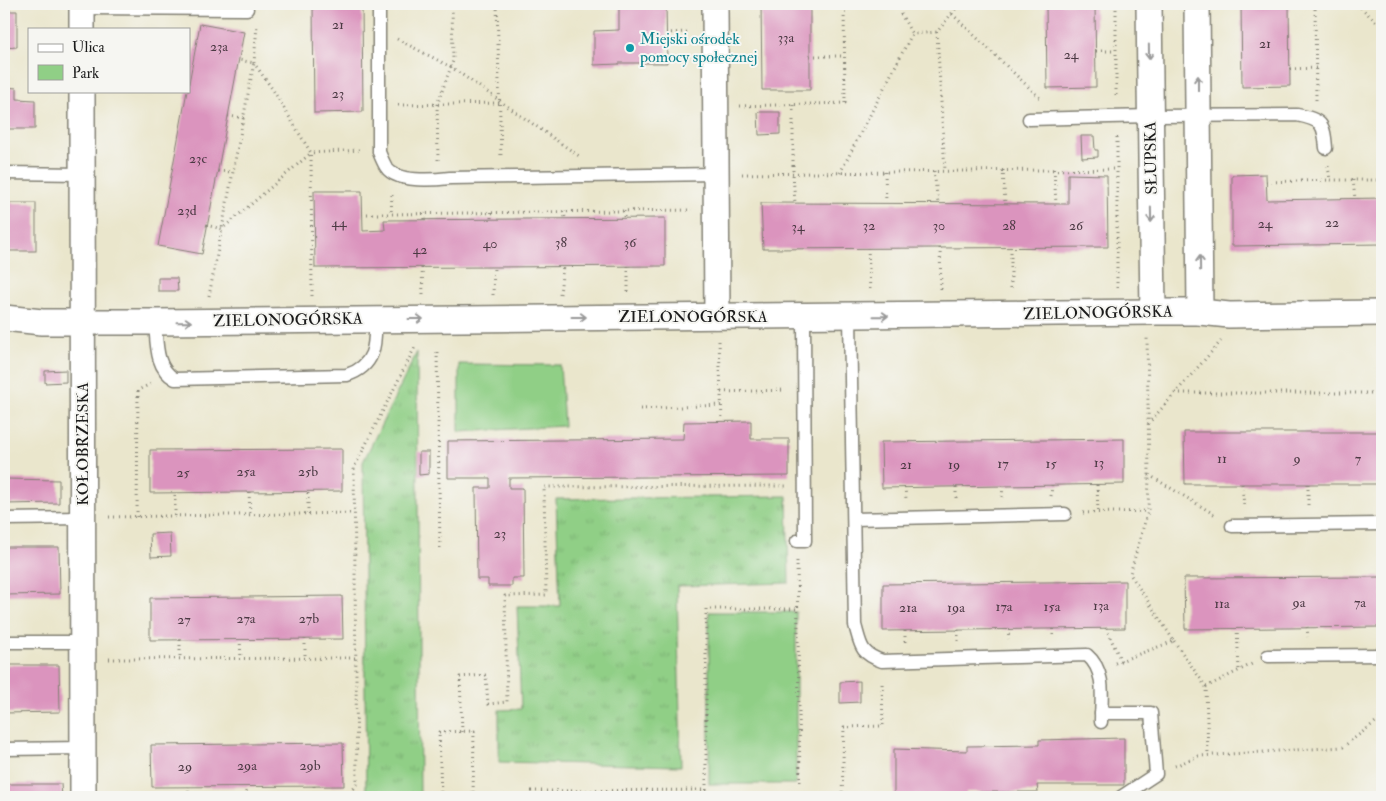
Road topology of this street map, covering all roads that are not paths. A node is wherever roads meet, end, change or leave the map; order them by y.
1 (380, 4) edge
2 (715, 4) edge
3 (1149, 4) edge
4 (1197, 4) edge
5 (222, 6) edge
6 (247, 9) road end
7 (82, 13) edge
8 (82, 92) edge
9 (1198, 115) junction
10 (1150, 116) junction
11 (1030, 119) dead end
12 (1326, 148) road end
13 (4, 173) edge
14 (82, 174) junction
15 (716, 174) junction
16 (1200, 312) junction
17 (1382, 313) edge
18 (804, 316) junction
19 (850, 316) junction
20 (4, 318) edge
21 (375, 319) junction
22 (82, 321) junction
23 (156, 322) junction
24 (1150, 324) junction
25 (718, 327) junction
26 (1065, 514) road end
27 (83, 518) junction
28 (4, 519) edge
29 (854, 519) junction
30 (1382, 524) edge
31 (1232, 526) road end
32 (797, 541) road end
33 (4, 642) edge
34 (84, 651) junction
35 (1382, 655) edge
36 (1268, 656) road end
37 (84, 748) junction
38 (4, 749) edge
39 (83, 797) edge
40 (1121, 797) edge

1 - 15 lane
2 - 15 street
3 -> 10 street, SŁUPSKA
9 -> 4 street
5 - 6 lane
5 - 7 lane
8 - 14 street, KOŁOBRZESKA
9 - 10 lane
9 - 12 lane
16 -> 9 street
10 - 11 lane
10 -> 24 street, SŁUPSKA
13 - 14 lane
14 - 22 street, KOŁOBRZESKA
15 - 25 street
16 - 17 street, ZIELONOGÓRSKA
16 - 24 street, ZIELONOGÓRSKA
18 - 19 street, ZIELONOGÓRSKA
18 - 25 street, ZIELONOGÓRSKA
18 - 32 lane
19 -> 24 street, ZIELONOGÓRSKA
19 - 29 lane
20 - 22 street, ZIELONOGÓRSKA
23 -> 21 street, ZIELONOGÓRSKA
21 - 23 lane
21 -> 25 street, ZIELONOGÓRSKA
22 - 23 street, ZIELONOGÓRSKA
22 - 27 street, KOŁOBRZESKA
26 - 29 lane
27 - 28 lane
27 - 34 street, KOŁOBRZESKA
29 - 40 lane
30 - 31 lane
33 - 34 lane
34 - 37 street, KOŁOBRZESKA
35 - 36 lane
37 - 38 lane
37 - 39 street, KOŁOBRZESKA

